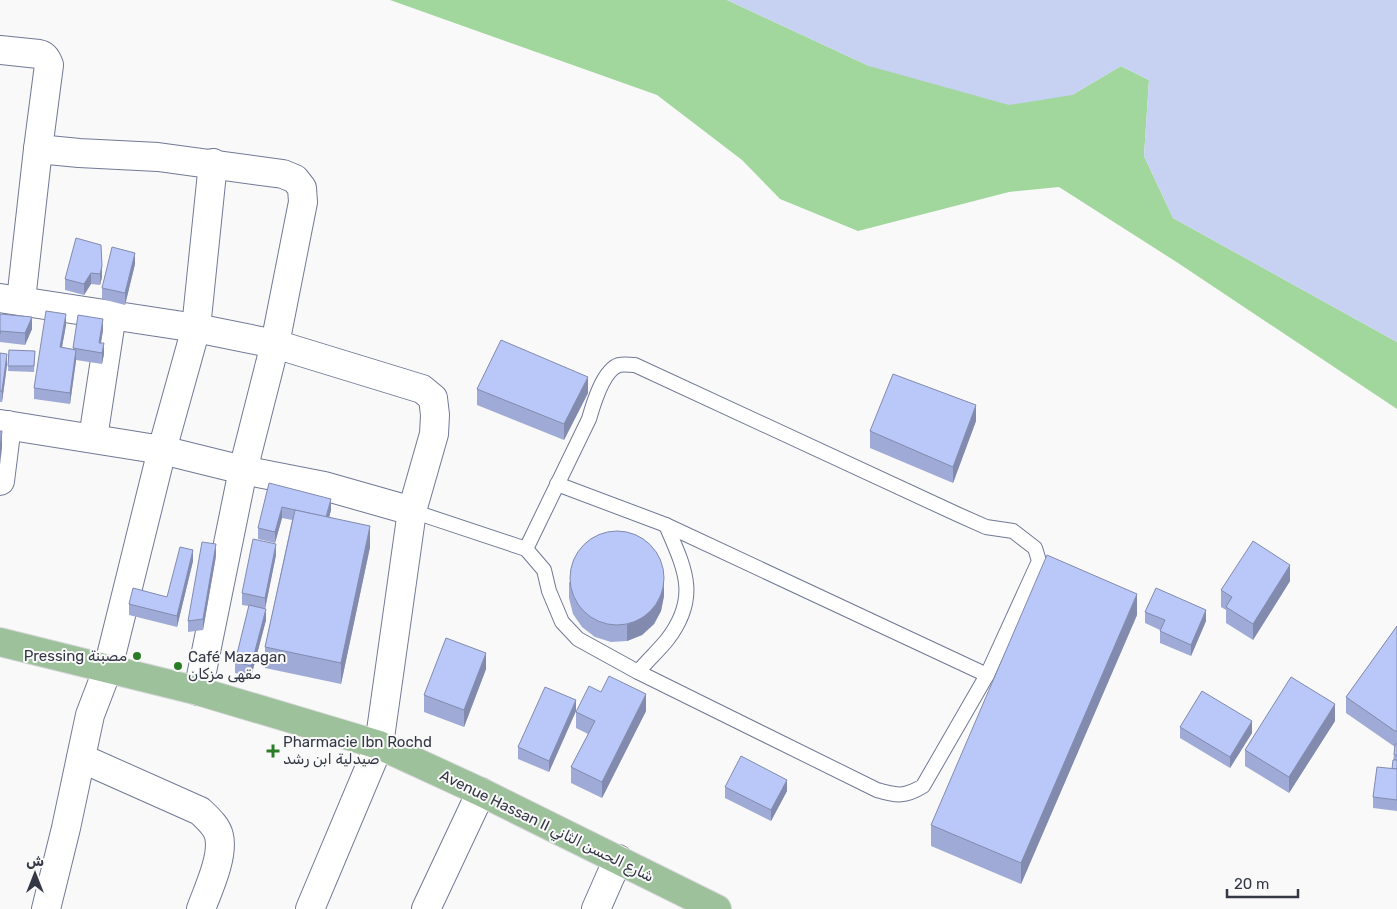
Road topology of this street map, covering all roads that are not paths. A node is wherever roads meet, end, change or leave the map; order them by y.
1 (0, 50) edge
2 (38, 149) junction
3 (214, 163) junction
4 (11, 299) edge
5 (112, 314) junction
6 (196, 328) junction
7 (275, 344) junction
8 (3, 424) edge
9 (93, 438) junction
10 (162, 450) junction
11 (243, 470) junction
12 (0, 481) edge
13 (557, 484) junction
14 (412, 511) junction
15 (666, 525) junction
16 (526, 549) junction
17 (0, 642) edge
18 (108, 668) junction
19 (638, 672) junction
20 (987, 675) junction
21 (198, 691) junction
22 (379, 745) junction
23 (81, 758) junction
24 (481, 792) junction
25 (618, 859) junction
26 (46, 909) edge
27 (202, 909) edge
28 (310, 909) edge
29 (426, 909) edge
30 (596, 909) edge
31 (717, 909) edge

1 - 2 street
2 - 3 street
2 - 4 street
3 - 6 street
3 - 7 street
4 - 5 street
5 - 6 street
5 - 9 street
6 - 7 street
6 - 10 street
7 - 11 street
7 - 14 street
8 - 9 street
8 - 12 street
9 - 10 street
10 - 11 street
10 - 18 street
11 - 14 street
11 - 21 street
13 - 15 lane
13 - 16 lane
13 - 20 lane
14 - 16 lane
14 - 22 street
15 - 19 lane
15 - 20 lane
16 - 19 lane
17 - 18 main road, Avenue Hassan II شارع الحسن الثاني
18 - 21 main road, Avenue Hassan II شارع الحسن الثاني
18 - 23 street
19 - 20 lane
21 - 22 main road, Avenue Hassan II شارع الحسن الثاني
22 - 24 main road, Avenue Hassan II شارع الحسن الثاني
22 - 28 street
23 - 26 street
23 - 27 street
24 - 25 main road, Avenue Hassan II شارع الحسن الثاني
24 - 29 street
25 - 30 street
25 - 31 main road, Avenue Hassan II شارع الحسن الثاني

